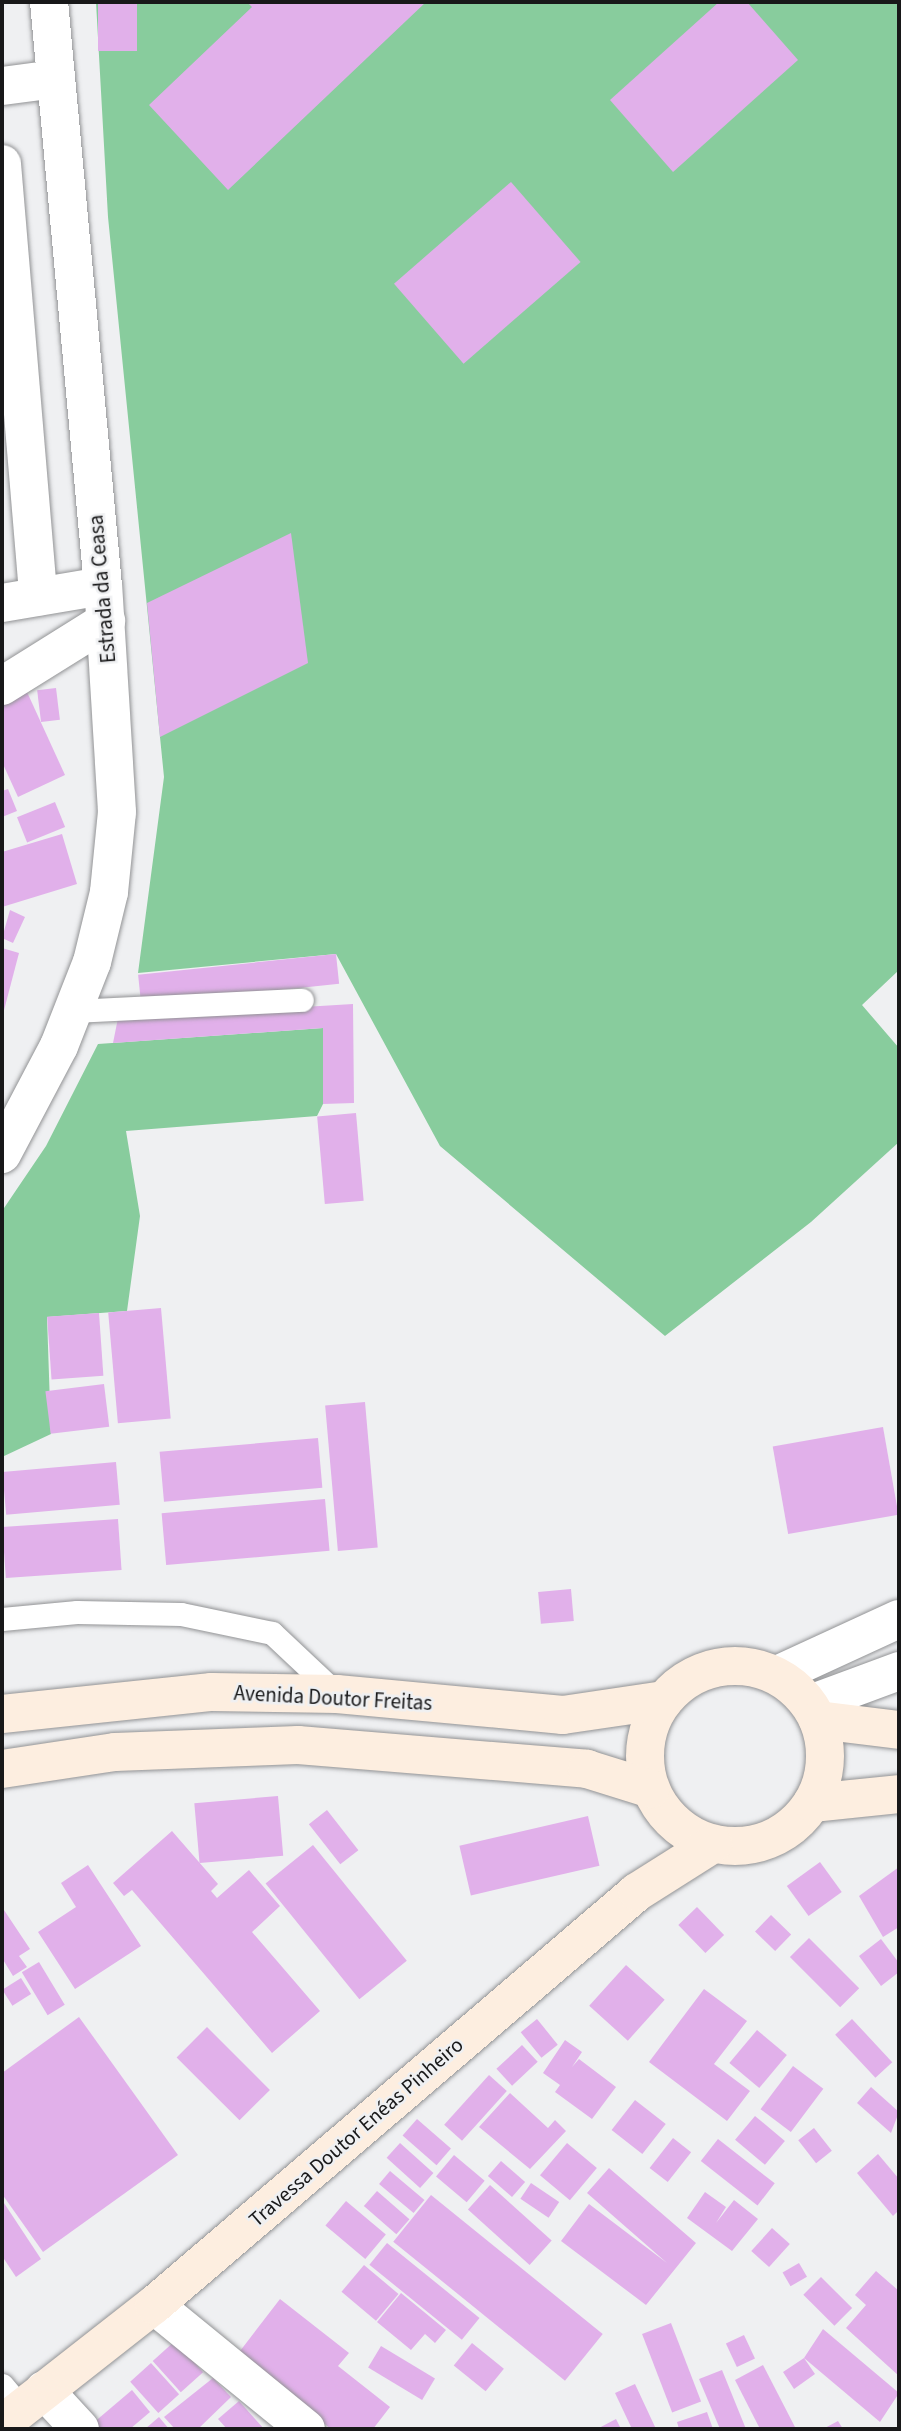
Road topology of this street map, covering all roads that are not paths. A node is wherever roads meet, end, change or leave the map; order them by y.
1 (49, 2) edge
2 (55, 79) junction
3 (2, 86) edge
4 (2, 163) edge
5 (65, 214) junction
6 (5, 221) edge
7 (20, 600) edge
8 (105, 604) junction
9 (2, 686) edge
10 (302, 1000) dead end
11 (74, 1011) junction
12 (2, 1154) edge
13 (2, 1619) edge
14 (899, 1619) edge
15 (899, 1671) edge
16 (777, 1675) junction
17 (337, 1694) junction
18 (664, 1700) junction
19 (814, 1712) junction
20 (2, 1714) edge
21 (899, 1730) edge
22 (2, 1769) edge
23 (651, 1789) junction
24 (899, 1794) edge
25 (812, 1802) junction
26 (713, 1844) junction
27 (154, 2305) junction
28 (17, 2402) edge
29 (80, 2429) edge
30 (306, 2429) edge

1 - 2 street, Estrada da Ceasa
2 - 3 street
2 - 5 street, Estrada da Ceasa
4 - 6 street
5 - 6 street
5 - 8 street, Estrada da Ceasa
6 - 7 street
7 - 8 street
8 - 9 street
8 - 11 street, Estrada da Ceasa
10 - 11 lane
11 - 12 street, Estrada da Ceasa
13 - 17 lane
14 - 16 street
15 - 19 street
16 - 18 main road
16 - 19 main road
17 - 18 main road, Avenida Doutor Freitas
17 - 20 main road, Avenida Doutor Freitas
18 - 23 main road
19 - 21 main road
19 - 25 main road
22 - 23 main road
23 - 26 main road
24 - 25 main road
25 - 26 main road
26 - 27 main road, Travessa Doutor Enéas Pinheiro
27 - 28 main road, Travessa Doutor Enéas Pinheiro
27 - 30 street
28 - 29 street

